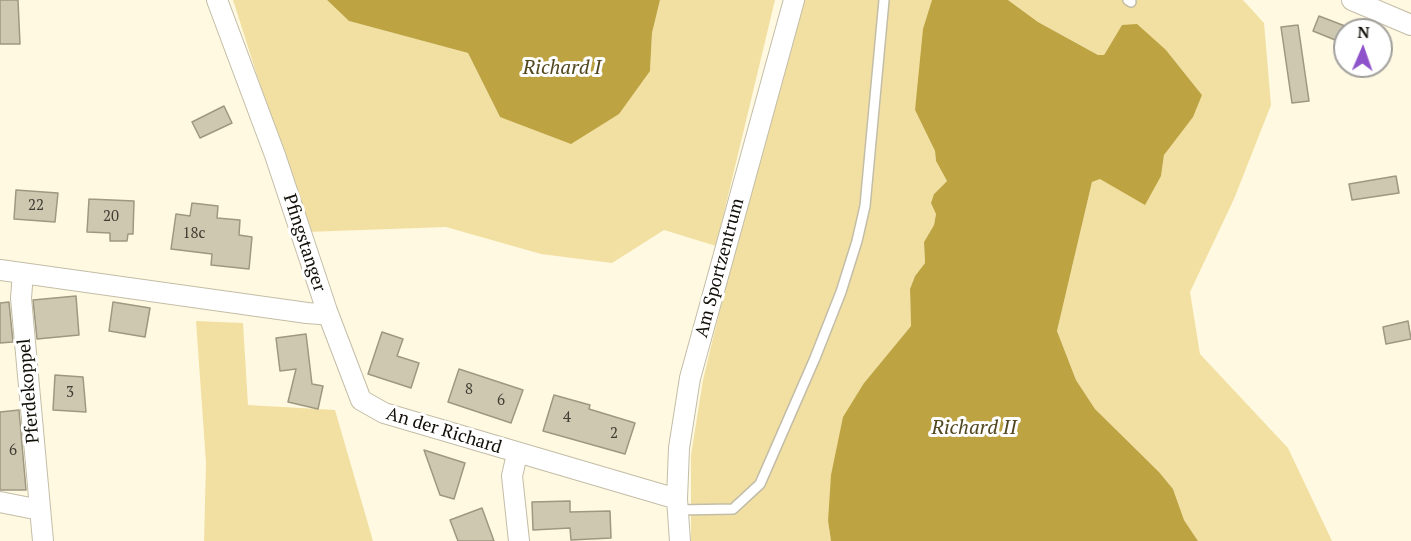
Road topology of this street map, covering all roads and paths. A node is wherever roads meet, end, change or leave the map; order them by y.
1 (217, 0) edge
2 (794, 0) edge
3 (884, 0) edge
4 (1352, 0) edge
5 (1411, 25) edge
6 (0, 270) edge
7 (23, 273) junction
8 (327, 311) junction
9 (518, 454) junction
10 (0, 502) edge
11 (677, 505) junction
12 (40, 510) junction
13 (43, 541) edge
14 (519, 541) edge
15 (680, 541) edge

1 - 8 street, Pfingstanger
2 - 11 street, Am Sportzentrum
3 - 11 lane
4 - 5 street
6 - 7 street, Pfingstanger
7 - 8 street, Pfingstanger
7 - 12 street, Pferdekoppel
8 - 9 street, An der Richard
9 - 11 street, An der Richard
9 - 14 street, An der Richard
10 - 12 street
11 - 15 street, Am Sportzentrum
12 - 13 street, Pferdekoppel

